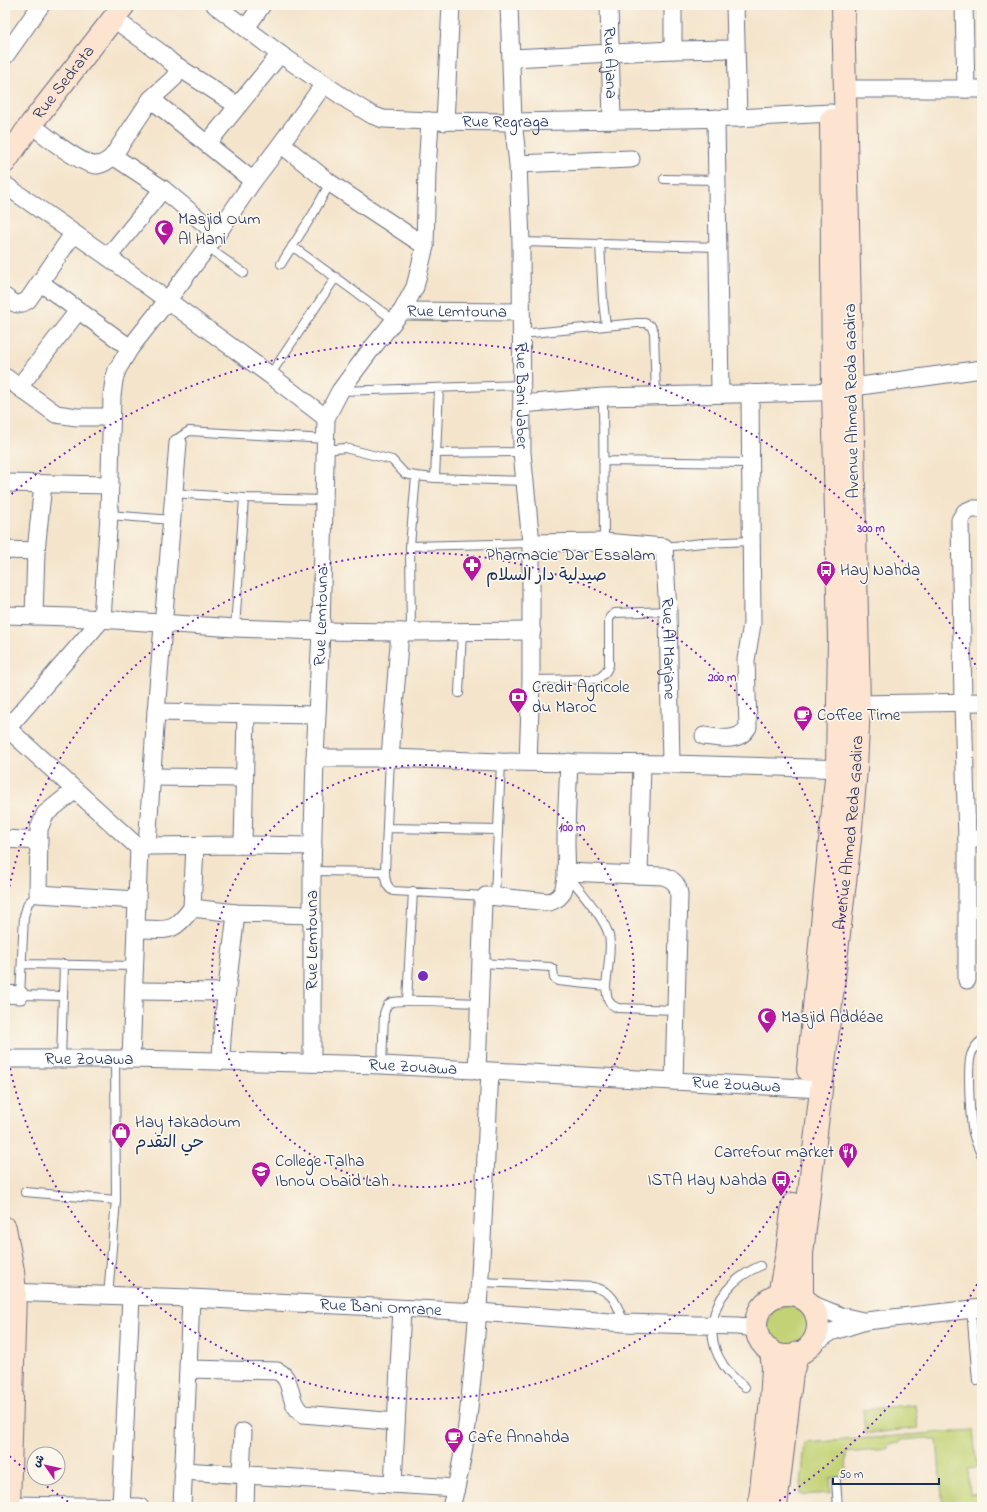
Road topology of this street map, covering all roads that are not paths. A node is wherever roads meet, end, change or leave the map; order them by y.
1 (41, 5) edge
2 (215, 5) edge
3 (262, 5) edge
4 (451, 5) edge
5 (509, 5) edge
6 (609, 5) edge
7 (673, 5) edge
8 (735, 5) edge
9 (828, 5) edge
10 (843, 5) edge
11 (964, 5) edge
12 (119, 12) edge
13 (246, 28) junction
14 (735, 49) junction
15 (673, 50) junction
16 (280, 54) junction
17 (611, 54) junction
18 (5, 56) edge
19 (512, 58) junction
20 (179, 67) junction
21 (324, 84) junction
22 (974, 89) edge
23 (845, 90) junction
24 (151, 99) junction
25 (238, 106) junction
26 (831, 113) junction
27 (716, 118) junction
28 (738, 118) junction
29 (612, 120) junction
30 (438, 122) junction
31 (513, 122) junction
32 (32, 124) junction
33 (207, 144) junction
34 (281, 144) junction
35 (113, 156) junction
36 (630, 159) dead end
37 (5, 162) edge
38 (518, 164) junction
39 (664, 179) dead end
40 (717, 180) junction
41 (253, 181) junction
42 (330, 183) junction
43 (5, 185) edge
44 (163, 189) junction
45 (73, 234) junction
46 (212, 240) junction
47 (521, 242) junction
48 (600, 243) junction
49 (292, 246) junction
50 (425, 246) junction
51 (719, 247) junction
52 (108, 257) junction
53 (280, 264) dead end
54 (244, 273) dead end
55 (336, 277) junction
56 (41, 283) junction
57 (5, 297) edge
58 (167, 301) junction
59 (78, 311) junction
60 (520, 312) junction
61 (399, 316) junction
62 (606, 326) junction
63 (521, 334) junction
64 (130, 348) junction
65 (982, 368) edge
66 (270, 375) junction
67 (5, 377) edge
68 (522, 385) junction
69 (19, 387) junction
70 (439, 388) junction
71 (842, 388) junction
72 (340, 391) junction
73 (750, 392) junction
74 (720, 394) junction
75 (656, 396) junction
76 (603, 397) junction
77 (522, 404) junction
78 (111, 417) junction
79 (326, 418) junction
80 (178, 443) joint
81 (325, 444) junction
82 (522, 452) junction
83 (436, 453) junction
84 (603, 461) junction
85 (750, 463) junction
86 (416, 476) junction
87 (435, 478) junction
88 (525, 481) junction
89 (5, 483) edge
90 (43, 484) junction
91 (110, 485) junction
92 (173, 493) junction
93 (244, 498) junction
94 (324, 500) junction
95 (982, 509) edge
96 (109, 515) junction
97 (172, 520) junction
98 (751, 541) junction
99 (604, 542) junction
100 (531, 543) junction
101 (410, 546) junction
102 (664, 547) junction
103 (5, 550) edge
104 (36, 551) junction
105 (668, 610) junction
106 (5, 615) edge
107 (34, 616) junction
108 (102, 619) junction
109 (164, 624) junction
110 (235, 628) junction
111 (321, 631) junction
112 (532, 631) junction
113 (405, 632) junction
114 (462, 632) junction
115 (531, 680) junction
116 (459, 693) dead end
117 (982, 702) edge
118 (963, 703) junction
119 (859, 704) junction
120 (156, 712) junction
121 (246, 714) junction
122 (316, 716) junction
123 (6, 730) edge
124 (704, 736) dead end
125 (315, 758) junction
126 (390, 758) junction
127 (501, 762) junction
128 (528, 762) junction
129 (569, 762) junction
130 (642, 764) junction
131 (671, 764) junction
132 (847, 769) junction
133 (151, 777) junction
134 (244, 778) junction
135 (75, 790) junction
136 (387, 828) junction
137 (498, 830) junction
138 (5, 839) edge
139 (975, 839) edge
140 (39, 841) junction
141 (243, 845) junction
142 (195, 846) junction
143 (313, 846) junction
144 (143, 847) junction
145 (312, 871) junction
146 (385, 872) junction
147 (566, 872) junction
148 (639, 875) junction
149 (413, 891) junction
150 (38, 894) junction
151 (490, 896) junction
152 (137, 900) junction
153 (192, 908) junction
154 (236, 913) junction
155 (312, 915) junction
156 (137, 929) junction
157 (481, 963) junction
158 (22, 964) junction
159 (64, 964) junction
160 (136, 966) junction
161 (967, 980) dead end
162 (606, 986) junction
163 (135, 991) junction
164 (227, 992) junction
165 (13, 994) edge
166 (63, 996) junction
167 (407, 1001) junction
168 (479, 1003) junction
169 (676, 1010) junction
170 (982, 1040) edge
171 (5, 1059) edge
172 (61, 1059) junction
173 (123, 1059) junction
174 (220, 1061) junction
175 (312, 1063) junction
176 (382, 1065) junction
177 (484, 1071) junction
178 (674, 1081) junction
179 (814, 1089) junction
180 (982, 1156) edge
181 (25, 1192) dead end
182 (116, 1200) junction
183 (5, 1228) edge
184 (760, 1266) dead end
185 (480, 1282) junction
186 (10, 1292) edge
187 (779, 1295) junction
188 (108, 1296) junction
189 (131, 1297) junction
190 (191, 1298) junction
191 (806, 1300) junction
192 (402, 1309) junction
193 (976, 1309) edge
194 (478, 1312) junction
195 (866, 1321) junction
196 (624, 1323) junction
197 (712, 1325) junction
198 (757, 1328) junction
199 (804, 1349) junction
200 (771, 1351) junction
201 (9, 1360) edge
202 (189, 1369) junction
203 (977, 1381) dead end
204 (745, 1387) dead end
205 (9, 1418) edge
206 (396, 1422) junction
207 (243, 1432) dead end
208 (183, 1471) junction
209 (243, 1475) junction
210 (836, 1481) dead end
211 (393, 1484) junction
212 (456, 1488) junction
213 (10, 1506) edge
214 (121, 1506) edge
215 (140, 1507) edge
216 (182, 1507) edge
217 (245, 1507) edge
218 (451, 1507) edge
219 (759, 1507) edge
220 (776, 1507) edge
221 (838, 1507) edge

1 - 18 street
2 - 13 street, Rue Regraga
3 - 13 street
4 - 30 street
5 - 19 street, Rue Bani Jaber
6 - 17 street, Rue Ajana
7 - 15 street
8 - 14 street
9 - 26 main road, Avenue Ahmed Reda Gadira
10 - 23 main road, Avenue Ahmed Reda Gadira
11 - 22 street
12 - 20 street
12 - 32 main road, Rue Sedrata
13 - 16 street, Rue Regraga
14 - 15 street
14 - 28 street
15 - 17 street
16 - 21 street, Rue Regraga
16 - 25 street
17 - 19 street
17 - 29 street, Rue Ajana
19 - 31 street, Rue Bani Jaber
20 - 24 street
20 - 25 street
21 - 30 street, Rue Regraga
21 - 34 street
22 - 23 street
23 - 71 main road, Avenue Ahmed Reda Gadira
24 - 33 street
24 - 35 street
25 - 33 street
26 - 28 street, Rue Regraga
26 - 71 main road, Avenue Ahmed Reda Gadira
27 - 28 street, Rue Regraga
27 - 29 street, Rue Regraga
27 - 40 street
29 - 31 street, Rue Regraga
30 - 31 street, Rue Regraga
30 - 50 street
31 - 38 street, Rue Bani Jaber
32 - 35 street
32 - 37 main road, Rue Sedrata
33 - 41 street
34 - 41 street
34 - 42 street
35 - 44 street
36 - 38 street
38 - 47 street, Rue Bani Jaber
39 - 40 lane
40 - 51 street
41 - 46 street
42 - 49 lane
42 - 50 street
43 - 45 street
44 - 46 street
44 - 52 street
45 - 52 street
45 - 56 street
46 - 54 lane
46 - 58 street
47 - 48 lane
47 - 60 street, Rue Bani Jaber
48 - 51 lane
48 - 62 lane
49 - 53 lane
49 - 55 lane
50 - 61 street
51 - 74 street
52 - 58 street
55 - 61 lane
55 - 66 lane
56 - 57 street
56 - 59 street
58 - 64 street
58 - 66 street
59 - 64 street
59 - 69 street
60 - 61 street, Rue Lemtouna
60 - 63 street, Rue Bani Jaber
61 - 72 street, Rue Lemtouna
62 - 63 lane
62 - 75 lane
63 - 68 street, Rue Bani Jaber
64 - 78 street
65 - 71 street
66 - 79 street
67 - 69 street
68 - 70 lane
68 - 77 street, Rue Bani Jaber
69 - 78 street
70 - 72 lane
70 - 83 lane
71 - 73 street
71 - 119 main road, Avenue Ahmed Reda Gadira
71 - 132 main road, Avenue Ahmed Reda Gadira
72 - 79 street, Rue Lemtouna
73 - 74 street
73 - 85 street
74 - 75 street
75 - 76 street
76 - 77 street
76 - 84 lane
77 - 82 street, Rue Bani Jaber
78 - 91 street
79 - 81 street, Rue Lemtouna
80 - 81 lane
80 - 92 street
81 - 86 lane
81 - 94 street, Rue Lemtouna
82 - 83 lane
82 - 88 street, Rue Bani Jaber
83 - 87 lane
84 - 85 lane
84 - 99 lane
85 - 98 street
86 - 87 lane
86 - 101 lane
87 - 88 lane
88 - 100 street, Rue Bani Jaber
89 - 90 street
90 - 91 street
90 - 104 street
91 - 96 street
92 - 93 lane
92 - 97 street
93 - 94 lane
93 - 110 lane
94 - 111 street, Rue Lemtouna
95 - 118 street
96 - 97 lane
96 - 108 street
97 - 109 street
98 - 102 lane
98 - 124 street
99 - 100 street
99 - 102 street
100 - 101 lane
100 - 112 street, Rue Bani Jaber
101 - 113 lane
102 - 105 street, Rue Al Marjane
103 - 104 street
104 - 107 street
105 - 115 lane
105 - 131 street, Rue Al Marjane
106 - 107 street
107 - 108 street
108 - 109 street
108 - 123 street
109 - 110 street
109 - 120 street
110 - 111 street
111 - 113 street
111 - 122 street, Rue Lemtouna
112 - 114 street
112 - 115 street, Rue Bani Jaber
113 - 114 street
113 - 126 street
114 - 116 lane
115 - 128 street, Rue Bani Jaber
117 - 118 street
118 - 119 street
118 - 139 street
119 - 132 main road, Avenue Ahmed Reda Gadira
120 - 121 street
120 - 133 street
121 - 122 street
121 - 134 street
122 - 125 street, Rue Lemtouna
123 - 135 street
125 - 126 street
125 - 143 street, Rue Lemtouna
126 - 127 street
126 - 136 lane
127 - 128 street
127 - 137 lane
128 - 129 street
129 - 130 street
129 - 147 street
130 - 131 street
130 - 148 street
131 - 132 street
132 - 179 main road, Avenue Ahmed Reda Gadira
133 - 134 street
133 - 144 street
134 - 141 street
135 - 140 street
135 - 144 street
136 - 137 lane
136 - 146 lane
137 - 151 lane
138 - 140 street
139 - 161 street
140 - 150 street
141 - 142 street
141 - 143 street
142 - 144 street
142 - 153 street
143 - 145 street, Rue Lemtouna
144 - 152 street
145 - 146 lane
145 - 155 street, Rue Lemtouna
146 - 149 lane
147 - 148 street
147 - 151 street
147 - 162 lane
148 - 169 street
149 - 151 lane
149 - 167 lane
150 - 152 street
150 - 158 lane
151 - 157 street
152 - 156 street
153 - 154 street
153 - 156 street
154 - 155 street
154 - 164 street
155 - 175 street, Rue Lemtouna
156 - 160 street
157 - 162 lane
157 - 168 street
158 - 159 lane
158 - 165 lane
159 - 160 lane
159 - 166 lane
160 - 163 street
162 - 169 lane
163 - 164 street
163 - 173 street
164 - 174 street
165 - 166 lane
166 - 172 lane
167 - 168 lane
167 - 176 lane
168 - 177 street
169 - 178 street
170 - 180 lane
171 - 172 street, Rue Zouawa
172 - 173 street, Rue Zouawa
173 - 174 street, Rue Zouawa
173 - 182 lane
174 - 175 street, Rue Zouawa
175 - 176 street, Rue Zouawa
176 - 177 street, Rue Zouawa
177 - 178 street, Rue Zouawa
177 - 185 street
178 - 179 street, Rue Zouawa
179 - 187 main road, Avenue Ahmed Reda Gadira
179 - 191 main road, Avenue Ahmed Reda Gadira
181 - 182 lane
182 - 188 lane
183 - 186 main road
184 - 197 lane
185 - 194 street
185 - 196 lane
186 - 188 street, Rue Bani Omrane
186 - 201 main road
187 - 191 main road
187 - 198 main road
188 - 189 street, Rue Bani Omrane
189 - 190 street, Rue Bani Omrane
189 - 214 street
190 - 192 street, Rue Bani Omrane
190 - 202 street
191 - 195 street
191 - 199 main road
192 - 194 street, Rue Bani Omrane
192 - 206 street
193 - 195 street
193 - 203 lane
194 - 196 street, Rue Bani Omrane
194 - 212 street
195 - 199 street
196 - 197 street, Rue Bani Omrane
197 - 198 street, Rue Bani Omrane
197 - 204 lane
198 - 200 main road
199 - 200 main road
199 - 220 main road
200 - 219 main road
201 - 205 main road
202 - 206 street
202 - 208 street
205 - 213 main road
206 - 211 street
207 - 209 street
208 - 209 street
208 - 216 street
209 - 211 street
209 - 217 street
210 - 221 lane
211 - 212 street
212 - 218 street
213 - 214 street
214 - 215 street

